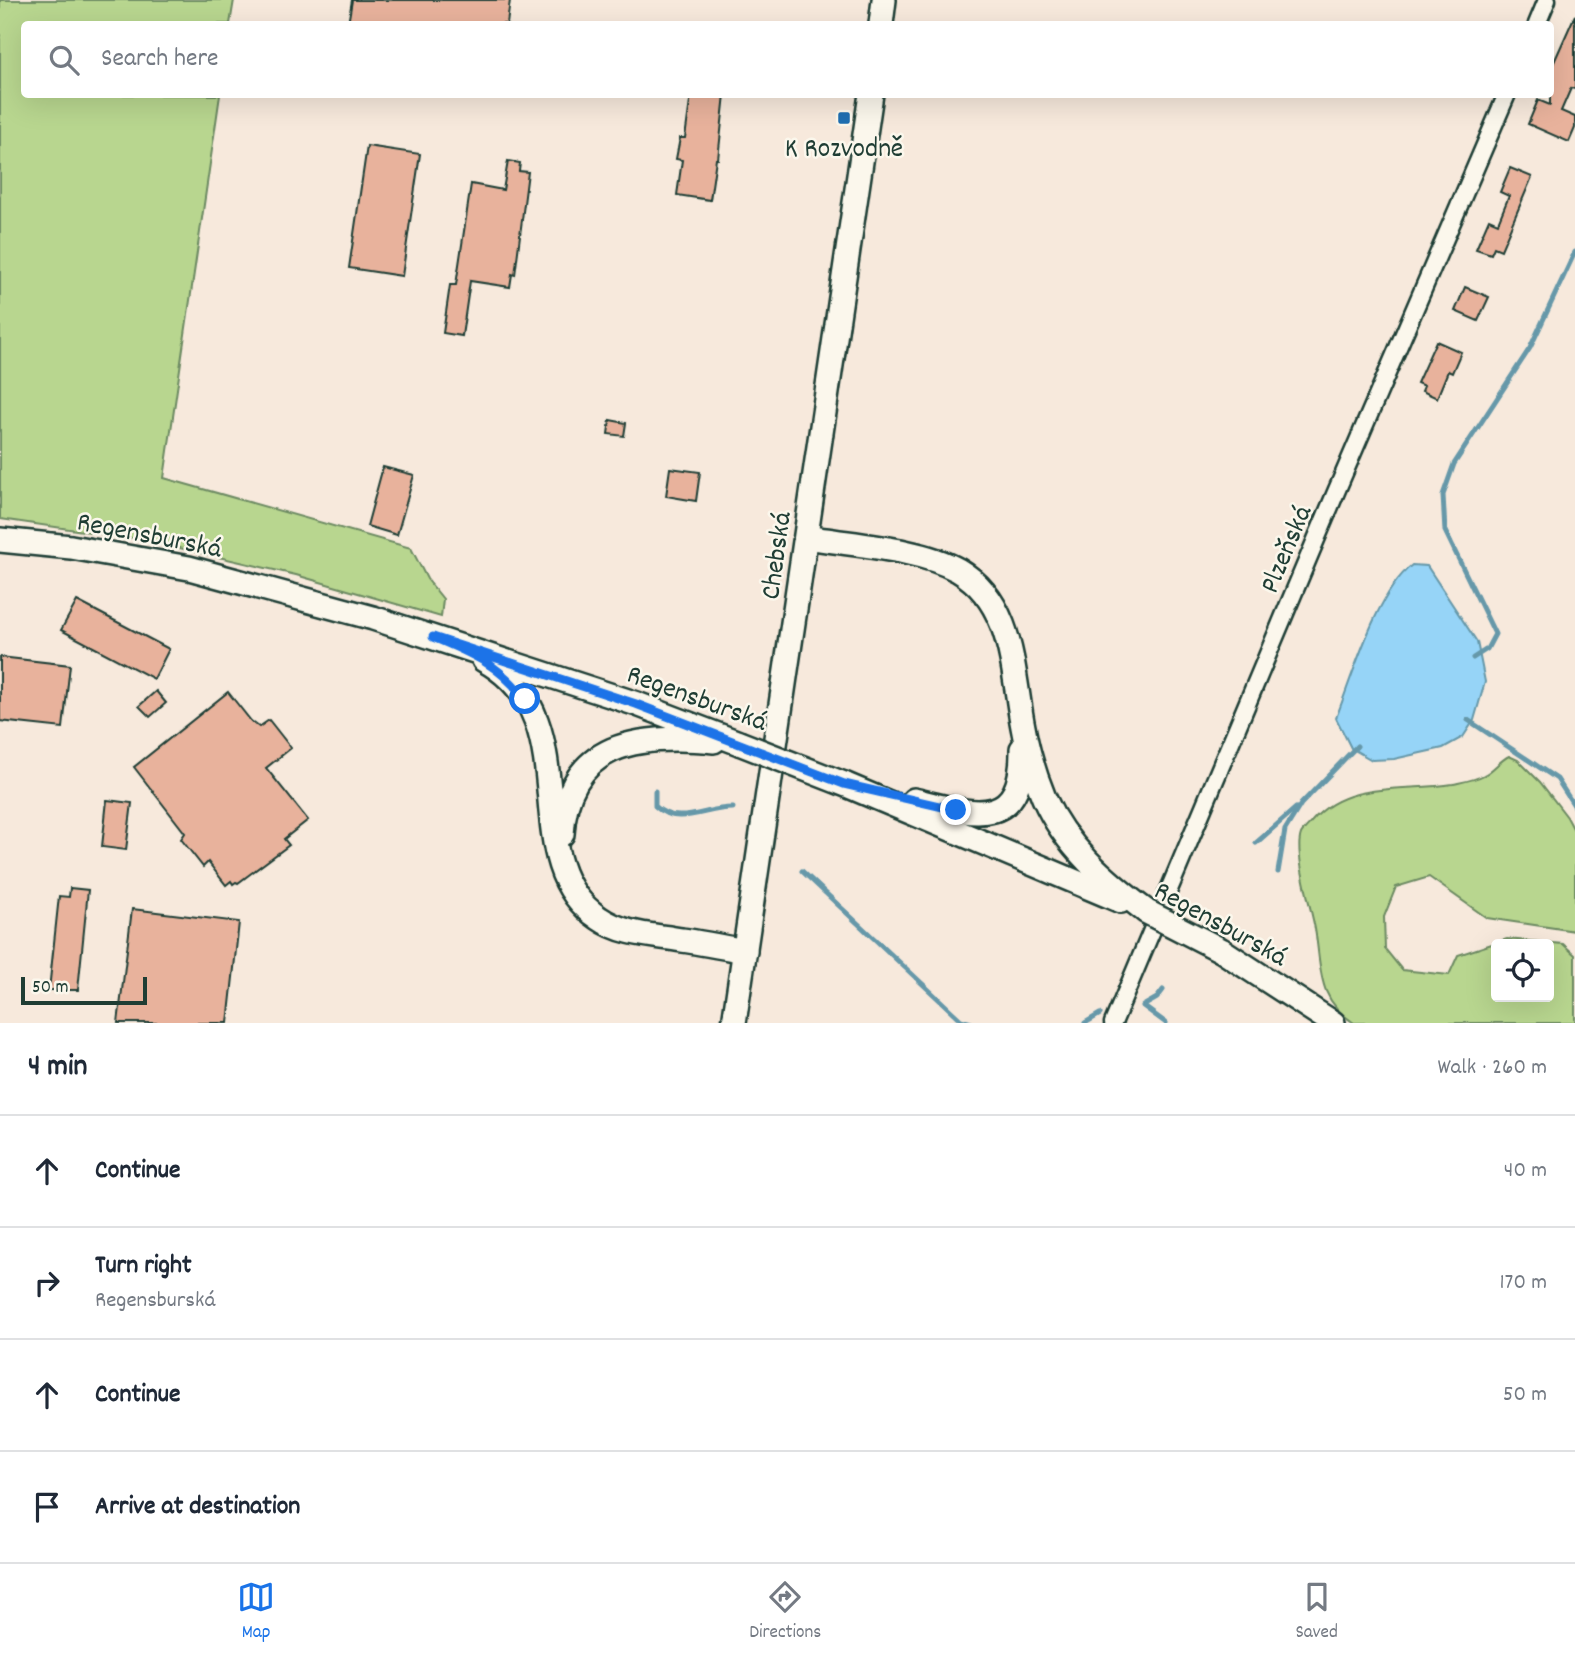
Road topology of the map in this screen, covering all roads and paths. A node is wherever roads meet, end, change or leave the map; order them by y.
1 (884, 0) edge
2 (1547, 0) edge
3 (881, 21) edge
4 (1538, 21) edge
5 (870, 98) edge
6 (1505, 98) edge
7 (807, 537) junction
8 (0, 540) edge
9 (433, 637) junction
10 (1023, 728) junction
11 (696, 733) junction
12 (874, 792) junction
13 (566, 879) junction
14 (1116, 894) junction
15 (745, 951) junction
16 (734, 1023) edge
17 (1113, 1023) edge
18 (1333, 1023) edge

1 - 3 main road
2 - 4 street
5 - 7 main road, Chebská
6 - 17 street, Plzeňská
7 - 10 main road
7 - 15 main road, Chebská
8 - 9 main road, Regensburská
9 - 11 main road, Regensburská
9 - 13 main road
10 - 12 main road
10 - 14 main road
11 - 12 main road, Regensburská, bridge
11 - 13 main road
12 - 14 main road, Regensburská
13 - 15 main road
14 - 18 main road, Regensburská, bridge
15 - 16 main road, Chebská

